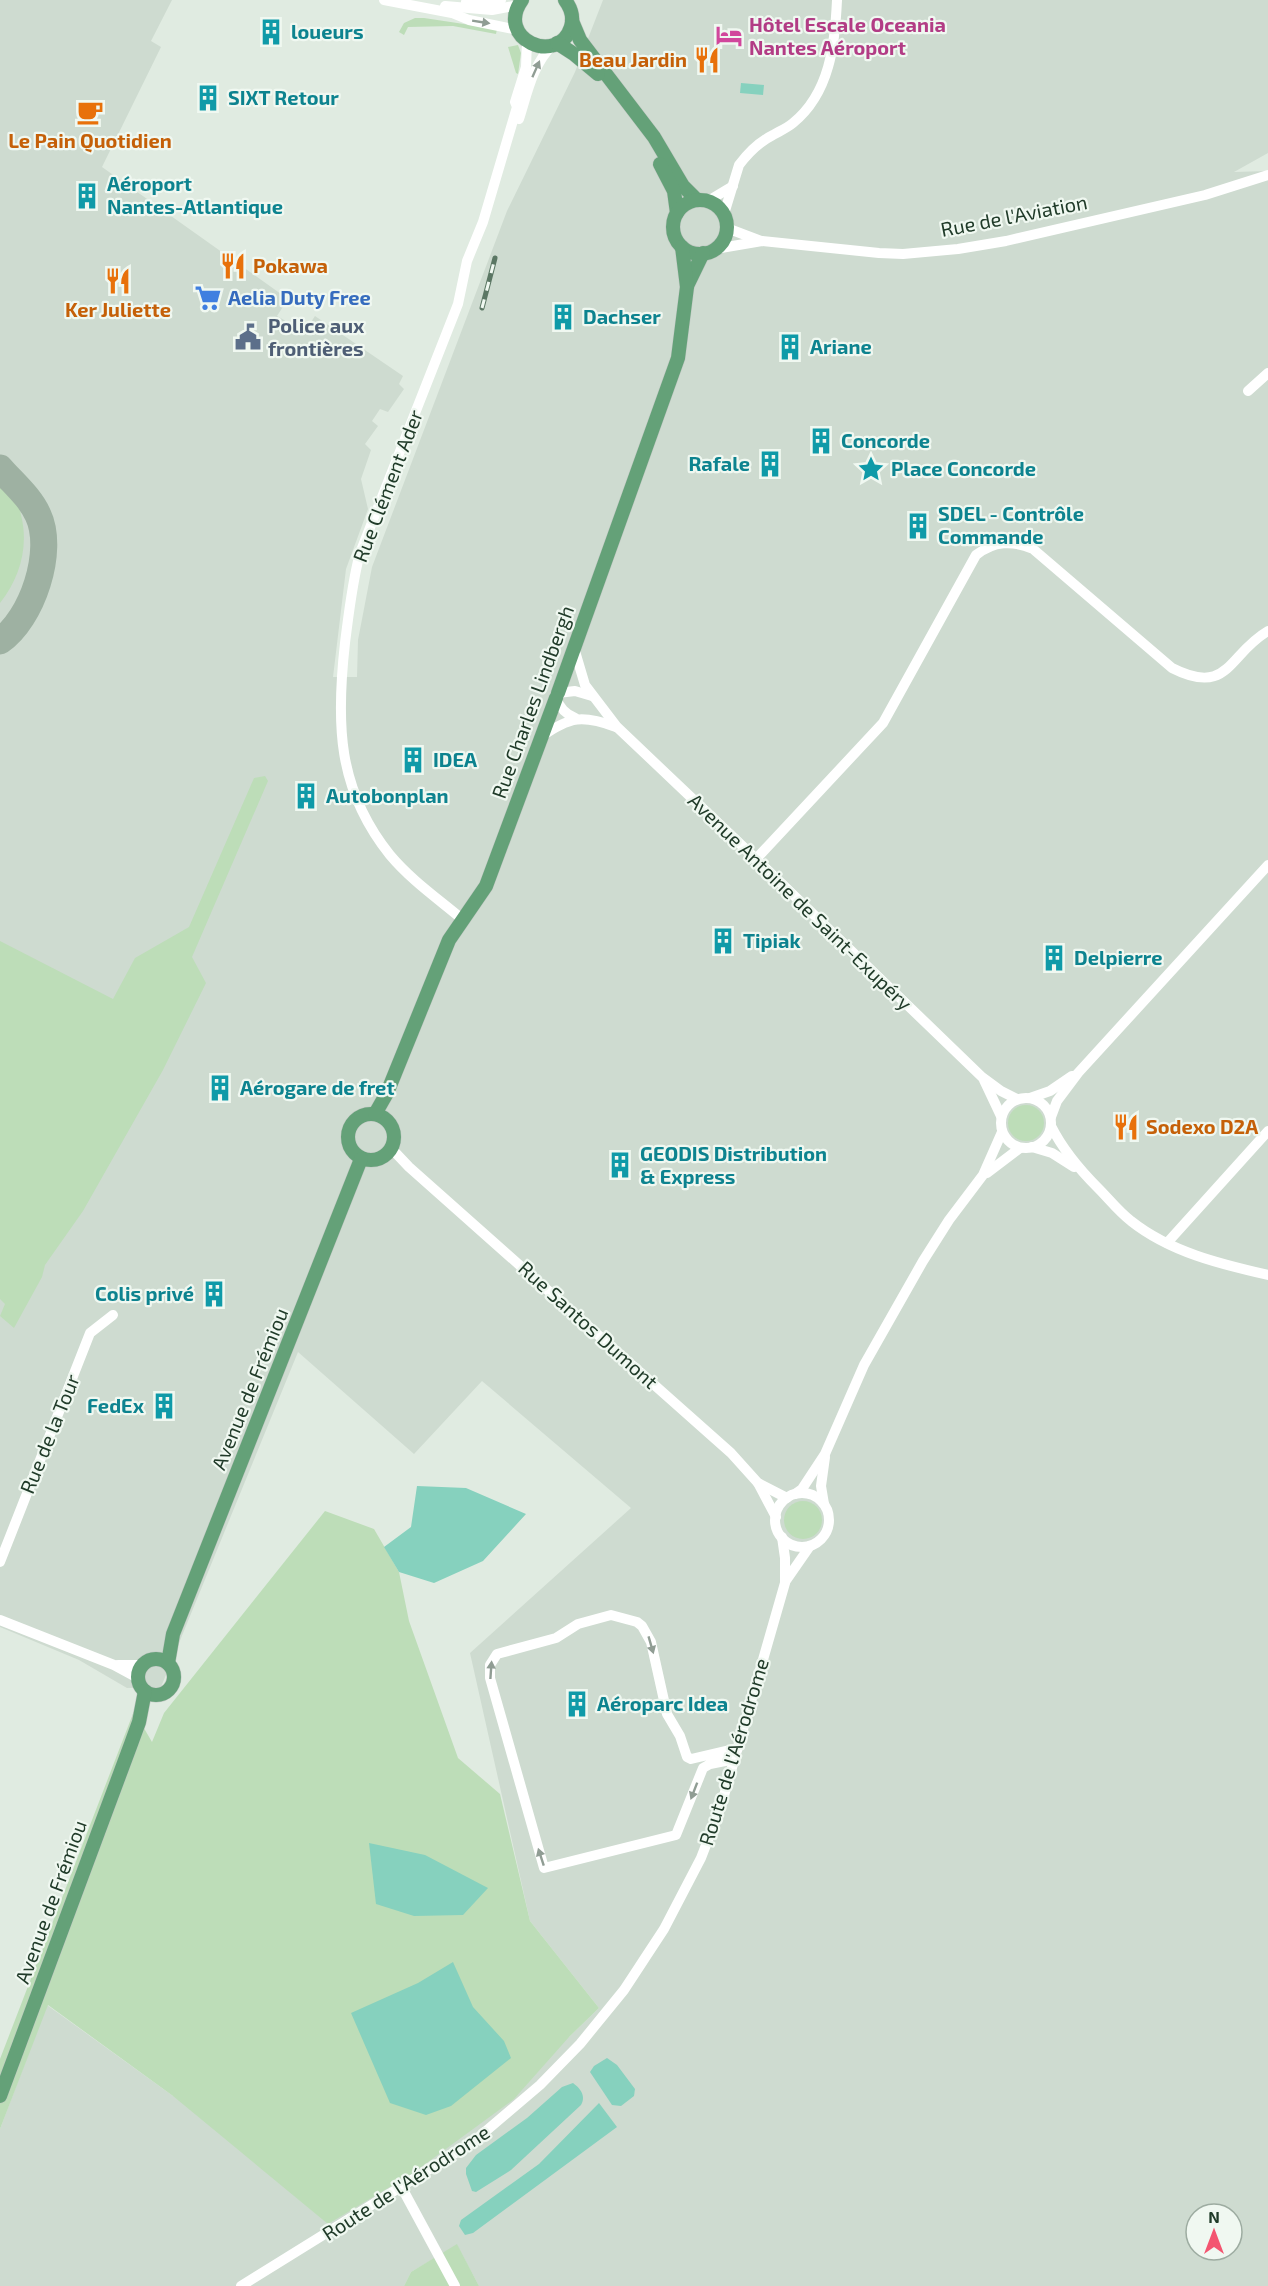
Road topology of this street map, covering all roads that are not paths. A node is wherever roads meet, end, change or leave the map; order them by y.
1 (384, 0) edge
2 (409, 0) edge
3 (451, 0) edge
4 (501, 0) edge
5 (837, 0) edge
6 (520, 2) edge
7 (569, 7) edge
8 (522, 36) junction
9 (555, 44) junction
10 (623, 97) junction
11 (641, 122) junction
12 (1268, 175) edge
13 (733, 186) junction
14 (703, 200) junction
15 (677, 213) junction
16 (725, 220) junction
17 (762, 241) junction
18 (682, 247) junction
19 (709, 251) junction
20 (687, 287) junction
21 (458, 304) junction
22 (1268, 374) edge
23 (1248, 391) dead end
24 (1268, 631) edge
25 (574, 648) junction
26 (557, 695) junction
27 (592, 696) junction
28 (575, 718) junction
29 (616, 727) junction
30 (541, 737) junction
31 (756, 859) junction
32 (1268, 865) edge
33 (462, 919) junction
34 (1077, 1073) junction
35 (982, 1077) junction
36 (1029, 1098) junction
37 (1017, 1099) junction
38 (375, 1114) junction
39 (1001, 1116) junction
40 (1051, 1121) junction
41 (1268, 1131) edge
42 (1002, 1132) junction
43 (1032, 1147) junction
44 (391, 1148) junction
45 (1020, 1148) junction
46 (361, 1159) junction
47 (1082, 1171) junction
48 (983, 1175) junction
49 (1167, 1243) junction
50 (1268, 1275) edge
51 (113, 1315) dead end
52 (825, 1454) junction
53 (758, 1483) junction
54 (791, 1496) junction
55 (824, 1504) junction
56 (776, 1517) junction
57 (782, 1537) junction
58 (810, 1546) junction
59 (0, 1562) edge
60 (785, 1583) junction
61 (0, 1620) edge
62 (162, 1661) junction
63 (140, 1672) junction
64 (149, 1693) junction
65 (737, 1753) junction
66 (0, 2096) edge
67 (402, 2188) junction
68 (241, 2286) edge
69 (455, 2286) edge

1 -> 8 street
2 - 6 street
3 - 4 street
5 - 13 street
6 - 8 main road
7 - 9 main road
7 - 10 main road
8 - 9 main road
8 - 21 street, Rue Clément Ader
9 - 10 main road
21 -> 9 street, Rue Clément Ader
10 - 11 main road
11 - 14 main road
11 - 15 main road
12 - 17 street, Rue de l'Aviation
13 - 14 street
13 - 16 street
14 - 15 main road
14 - 16 main road
15 - 18 main road
16 - 17 street, Rue de l'Aviation
16 - 19 main road
17 - 19 street, Rue de l'Aviation
18 - 19 main road
18 - 20 main road, Rue Charles Lindbergh
19 - 20 main road, Rue Charles Lindbergh
20 - 25 main road, Rue Charles Lindbergh
21 - 33 street, Rue Clément Ader
22 - 23 street
24 - 31 street
25 - 26 main road, Rue Charles Lindbergh
25 - 27 street, Avenue Antoine de Saint-Exupéry
26 - 27 street
26 - 28 street
26 - 30 main road, Rue Charles Lindbergh
27 - 29 street, Avenue Antoine de Saint-Exupéry
28 - 29 street, Avenue Antoine de Saint-Exupéry
28 - 30 street
29 - 31 street, Avenue Antoine de Saint-Exupéry
30 - 33 main road, Rue Charles Lindbergh
31 - 35 street, Avenue Antoine de Saint-Exupéry
32 - 34 street
33 - 38 main road, Rue Charles Lindbergh
34 - 36 street
34 - 40 street
35 - 37 street, Avenue Antoine de Saint-Exupéry
35 - 39 street, Avenue Antoine de Saint-Exupéry
36 - 37 street
36 - 40 street
37 - 39 street
38 - 44 main road
38 - 46 main road
39 - 42 street
40 - 43 street
40 - 47 street
41 - 49 street
42 - 45 street
42 - 48 street
43 - 45 street
43 - 47 street
44 - 46 main road
44 - 53 street, Rue Santos Dumont
45 - 48 street
46 - 62 main road, Avenue de Frémiou
47 - 49 street
48 - 52 street
49 - 50 street
51 - 59 street, Rue de la Tour
52 - 54 street
52 - 55 street
53 - 54 street, Rue Santos Dumont
53 - 56 street
54 - 55 street
54 - 56 street
55 - 58 street
56 - 57 street
57 - 58 street
57 - 60 street, Route de l'Aérodrome
58 - 60 street, Route de l'Aérodrome
60 - 65 street, Route de l'Aérodrome
61 - 63 street
62 - 63 main road
62 - 64 main road
63 - 64 main road
64 - 66 main road, Avenue de Frémiou
65 -> 65 street
65 - 67 street, Route de l'Aérodrome
67 - 68 street, Route de l'Aérodrome
67 - 69 street

